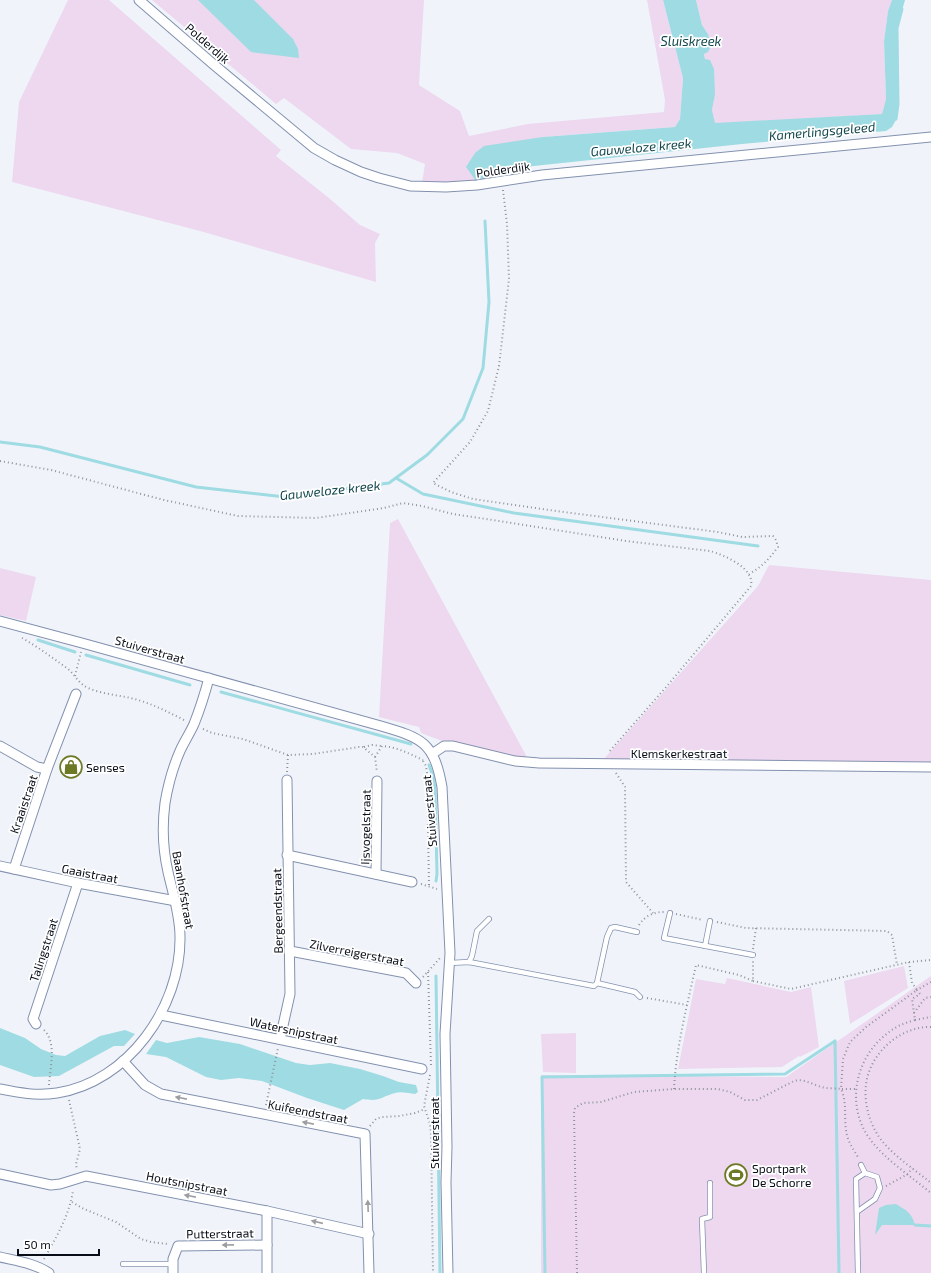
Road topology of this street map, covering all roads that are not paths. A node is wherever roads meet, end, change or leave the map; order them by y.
1 (139, 0) edge
2 (931, 137) edge
3 (0, 621) edge
4 (209, 678) junction
5 (76, 694) dead end
6 (0, 746) edge
7 (432, 754) junction
8 (931, 767) edge
9 (47, 769) junction
10 (287, 780) road end
11 (377, 781) road end
12 (287, 855) junction
13 (0, 866) edge
14 (14, 869) junction
15 (376, 874) junction
16 (412, 882) road end
17 (78, 883) junction
18 (176, 901) junction
19 (670, 913) dead end
20 (489, 919) dead end
21 (710, 921) dead end
22 (638, 932) road end
23 (705, 946) junction
24 (290, 951) junction
25 (753, 955) road end
26 (469, 962) junction
27 (450, 963) junction
28 (416, 983) dead end
29 (597, 983) junction
30 (640, 997) road end
31 (161, 1015) junction
32 (36, 1024) road end
33 (280, 1039) junction
34 (123, 1061) junction
35 (422, 1069) dead end
36 (0, 1089) edge
37 (861, 1165) road end
38 (865, 1172) junction
39 (0, 1174) edge
40 (710, 1183) dead end
41 (267, 1211) junction
42 (858, 1211) junction
43 (369, 1234) junction
44 (267, 1245) junction
45 (0, 1257) edge
46 (123, 1264) dead end
47 (173, 1268) edge
48 (49, 1273) edge
49 (267, 1273) edge
50 (369, 1273) edge
51 (448, 1273) edge
52 (704, 1273) edge
53 (858, 1273) edge

1 - 2 street, Polderdijk
3 - 4 street, Stuiverstraat
4 - 7 street, Stuiverstraat
4 - 18 street, Baanhofstraat
5 - 9 street, Kraaistraat
6 - 9 street, Kraaistraat
7 - 8 street, Klemskerkestraat
7 - 27 street, Stuiverstraat
9 - 14 street, Kraaistraat
10 - 12 street, Bergeendstraat
11 - 15 street, Ijsvogelstraat
12 - 15 street, Ijsvogelstraat
12 - 24 street, Bergeendstraat
13 - 14 street, Gaaistraat
14 - 17 street, Gaaistraat
15 - 16 street, Ijsvogelstraat
17 - 18 street, Gaaistraat
17 - 32 street, Talingstraat
18 - 31 street, Baanhofstraat
19 - 23 lane
20 - 26 lane
21 - 23 lane
22 - 29 lane
23 - 25 lane
24 - 28 street, Zilverreigerstraat
24 - 33 street, Bergeendstraat
26 - 27 lane
26 - 29 lane
27 - 51 street, Stuiverstraat
29 - 30 lane
31 - 33 street, Watersnipstraat
31 - 34 street, Baanhofstraat
33 - 35 street, Watersnipstraat
34 - 36 street, Baanhofstraat
43 -> 34 street, Kuifeendstraat
37 - 38 lane
38 - 42 lane
38 - 42 lane
41 -> 39 street, Houtsnipstraat
40 - 52 lane
43 -> 41 street, Houtsnipstraat
41 - 44 street
42 - 53 lane
43 - 50 street
44 -> 47 street, Putterstraat
44 - 49 street
45 - 48 street
46 - 47 lane

